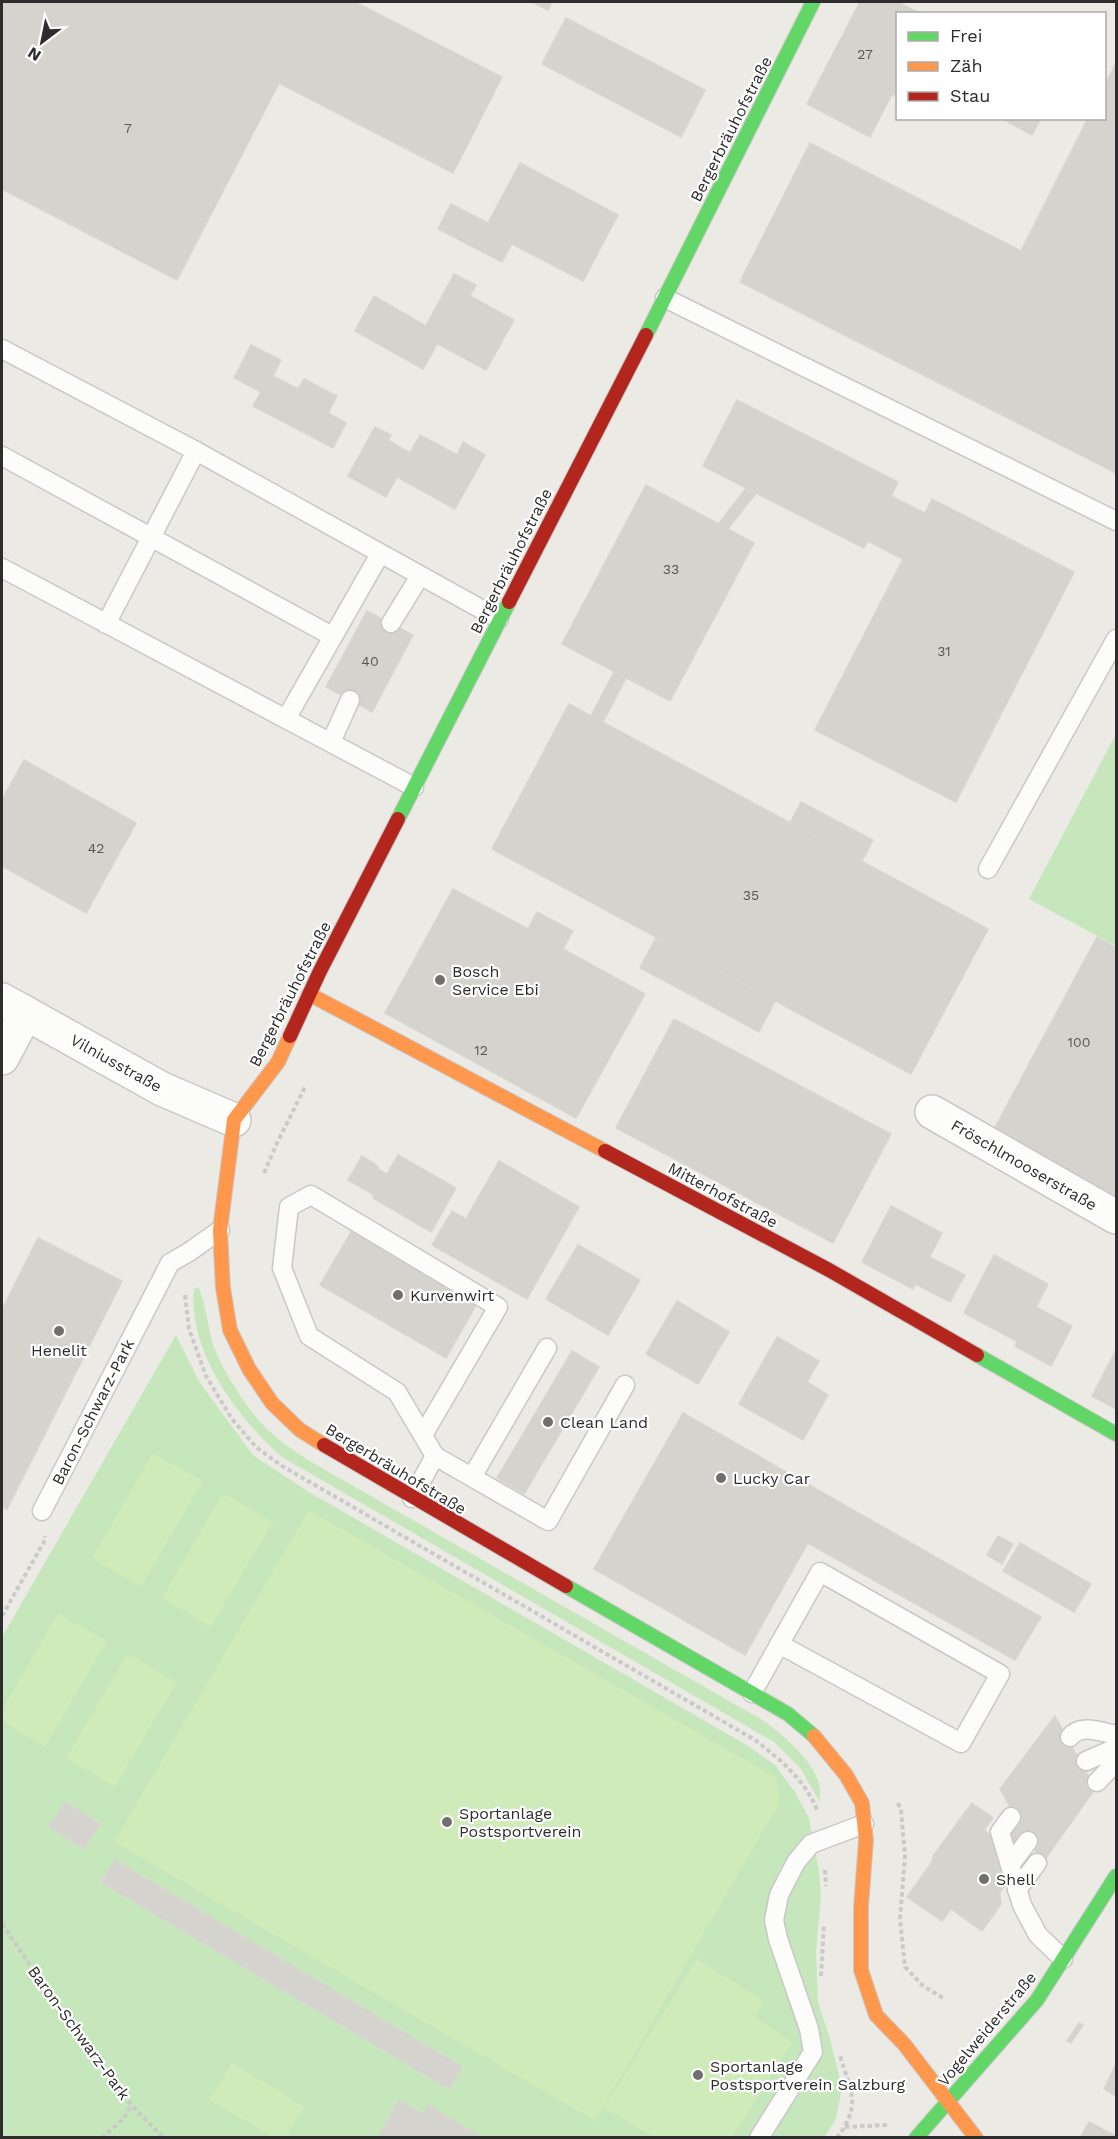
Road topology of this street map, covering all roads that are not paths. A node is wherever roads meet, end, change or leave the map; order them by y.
1 (813, 2) edge
2 (665, 298) junction
3 (2, 349) edge
4 (196, 451) junction
5 (2, 456) edge
6 (1116, 521) edge
7 (151, 536) junction
8 (380, 554) junction
9 (2, 568) edge
10 (420, 576) junction
11 (499, 619) junction
12 (391, 622) dead end
13 (106, 624) junction
14 (332, 636) junction
15 (1116, 639) edge
16 (350, 700) dead end
17 (286, 719) junction
18 (330, 742) junction
19 (414, 787) junction
20 (988, 869) dead end
21 (309, 994) junction
22 (14, 1006) edge
23 (2, 1058) edge
24 (932, 1112) dead end
25 (234, 1120) junction
26 (1116, 1217) edge
27 (220, 1230) junction
28 (547, 1348) dead end
29 (625, 1385) dead end
30 (1116, 1434) edge
31 (423, 1435) junction
32 (435, 1456) junction
33 (472, 1477) junction
34 (412, 1498) junction
35 (42, 1511) road end
36 (779, 1644) junction
37 (752, 1693) junction
38 (1116, 1735) edge
39 (1070, 1737) dead end
40 (1116, 1749) edge
41 (1086, 1761) dead end
42 (1116, 1762) edge
43 (1096, 1782) dead end
44 (1011, 1816) dead end
45 (864, 1824) junction
46 (1028, 1841) dead end
47 (1037, 1863) dead end
48 (1010, 1865) junction
49 (1116, 1876) edge
50 (1017, 1890) junction
51 (1064, 1959) junction
52 (947, 2102) junction
53 (759, 2138) edge
54 (916, 2138) edge
55 (976, 2138) edge

1 - 2 street, Bergerbräuhofstraße
2 - 6 lane
2 - 11 street, Bergerbräuhofstraße
3 - 4 lane
4 - 7 lane
4 - 8 lane
5 - 7 lane
7 - 13 lane
7 - 14 lane
8 - 10 lane
8 - 14 lane
9 - 13 lane
10 - 11 lane
10 - 12 lane
11 - 19 street, Bergerbräuhofstraße
13 - 17 lane
14 - 17 lane
15 - 20 lane
16 - 18 lane
17 - 18 lane
18 - 19 lane
19 - 21 street, Bergerbräuhofstraße
21 - 25 street, Bergerbräuhofstraße
21 - 30 street, Mitterhofstraße
22 - 23 street
22 - 25 street, Vilniusstraße
24 - 26 street, Fröschlmooserstraße
25 - 27 street, Bergerbräuhofstraße
27 - 34 street, Bergerbräuhofstraße
27 - 35 lane, Baron-Schwarz-Park
28 - 33 lane
29 - 33 lane
31 - 31 lane
31 - 32 lane
32 - 33 lane
32 - 34 lane
34 - 37 street, Bergerbräuhofstraße
36 - 36 lane
36 - 37 lane
37 - 45 street, Bergerbräuhofstraße
38 - 39 lane
40 - 41 lane
42 - 43 lane
44 - 48 lane
45 - 52 street, Bergerbräuhofstraße
45 - 53 lane
46 - 48 lane
47 - 50 lane
48 - 50 lane
49 - 51 street, Vogelweiderstraße
50 - 51 lane
51 - 52 street, Vogelweiderstraße
52 - 54 street, Vogelweiderstraße
52 - 55 street, Bergerbräuhofstraße

